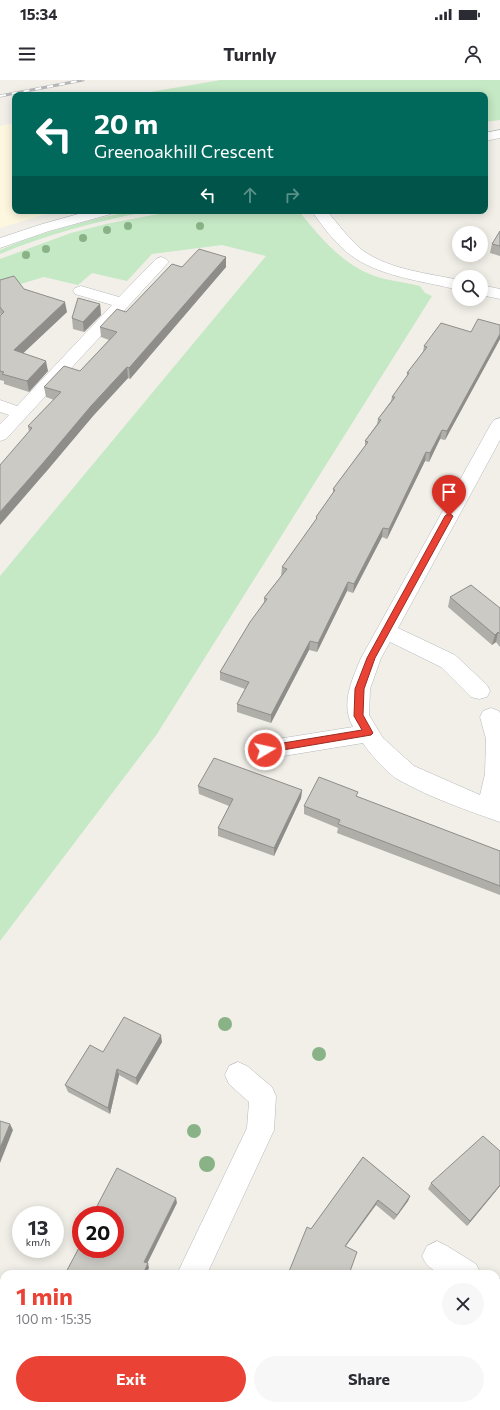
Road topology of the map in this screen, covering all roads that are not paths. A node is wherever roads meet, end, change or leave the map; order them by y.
1 (500, 134) edge
2 (488, 136) edge
3 (95, 214) edge
4 (322, 214) edge
5 (0, 243) edge
6 (162, 262) dead end
7 (452, 283) edge
8 (81, 291) dead end
9 (488, 291) edge
10 (500, 294) edge
11 (122, 303) junction
12 (0, 406) edge
13 (21, 413) junction
14 (0, 435) edge
15 (497, 435) edge
16 (386, 631) junction
17 (480, 691) dead end
18 (491, 717) dead end
19 (368, 733) junction
20 (265, 750) dead end
21 (494, 810) edge
22 (238, 1075) dead end
23 (437, 1256) dead end
24 (194, 1270) edge
25 (460, 1270) edge

1 - 2 street
3 - 5 street
4 - 7 street
6 - 11 street
8 - 11 street
9 - 10 street
11 - 13 street
12 - 13 street
13 - 14 street
15 - 16 street
16 - 17 street
16 - 19 street
18 - 21 street
19 - 20 street
19 - 21 street
22 - 24 street
23 - 25 street

